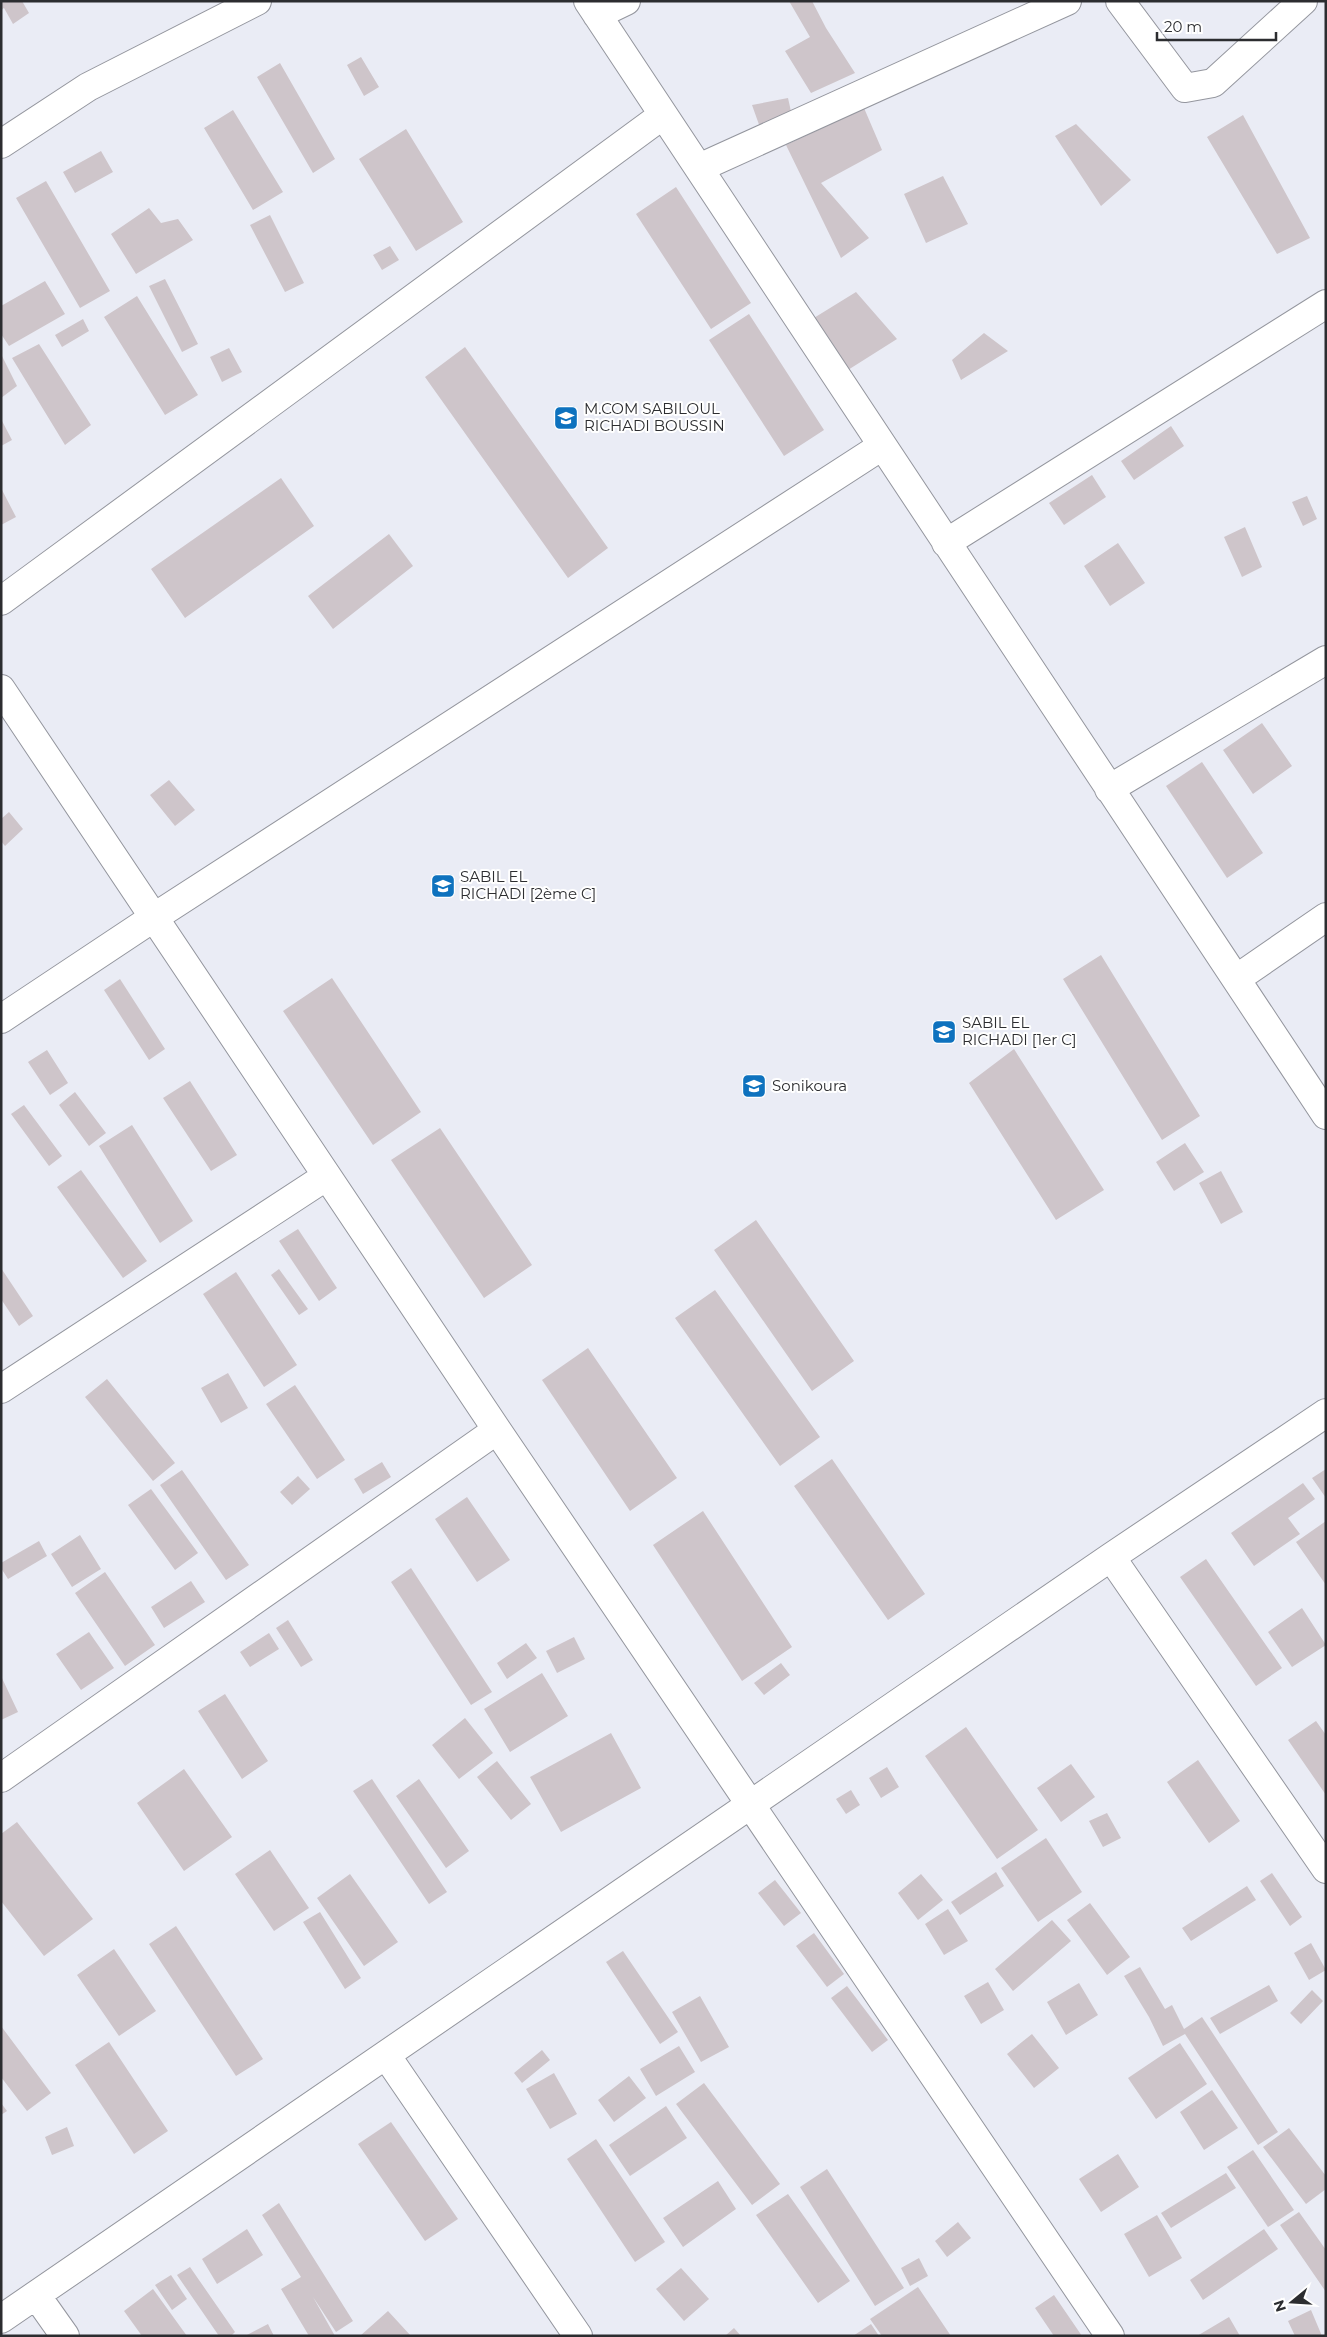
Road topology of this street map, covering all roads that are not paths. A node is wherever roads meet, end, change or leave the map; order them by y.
1 (257, 1) edge
2 (626, 1) edge
3 (1067, 1) edge
4 (1120, 1) edge
5 (1303, 1) edge
6 (592, 8) edge
7 (663, 115) junction
8 (1, 144) edge
9 (698, 168) junction
10 (1326, 304) edge
11 (882, 446) junction
12 (946, 543) junction
13 (1, 601) edge
14 (1326, 660) edge
15 (1, 689) edge
16 (1109, 788) junction
17 (1326, 917) edge
18 (152, 918) junction
19 (1236, 980) junction
20 (1, 1019) edge
21 (1326, 1115) edge
22 (327, 1176) junction
23 (1, 1389) edge
24 (1326, 1413) edge
25 (497, 1430) junction
26 (1111, 1557) junction
27 (1, 1778) edge
28 (750, 1806) junction
29 (1326, 1869) edge
30 (386, 2055) junction
31 (36, 2294) junction
32 (1, 2319) edge
33 (65, 2336) edge
34 (578, 2336) edge
35 (1110, 2336) edge

1 - 8 street
2 - 6 street
3 - 9 street
4 - 5 street
6 - 7 street
7 - 9 street
7 - 13 street
9 - 11 street
10 - 12 street
11 - 12 street
11 - 18 street
12 - 16 street
14 - 16 street
15 - 18 street
16 - 19 street
17 - 19 street
18 - 20 street
18 - 22 street
19 - 21 street
22 - 23 street
22 - 25 street
24 - 26 street
25 - 27 street
25 - 28 street
26 - 28 street
26 - 29 street
28 - 30 street
28 - 35 street
30 - 31 street
30 - 34 street
31 - 32 street
31 - 33 street

